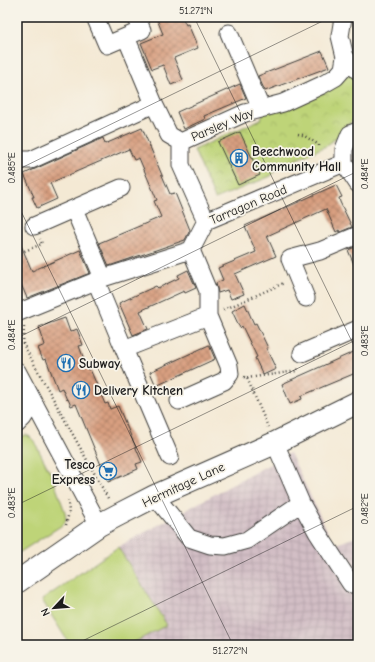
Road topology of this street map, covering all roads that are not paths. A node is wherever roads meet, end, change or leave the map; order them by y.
1 (95, 17) edge
2 (136, 17) edge
3 (343, 17) edge
4 (229, 33) dead end
5 (126, 37) junction
6 (345, 57) junction
7 (358, 71) edge
8 (154, 104) junction
9 (261, 108) junction
10 (358, 130) edge
11 (181, 142) junction
12 (17, 160) edge
13 (344, 163) junction
14 (358, 184) edge
15 (121, 188) dead end
16 (74, 209) junction
17 (206, 221) junction
18 (34, 226) road end
19 (358, 235) edge
20 (191, 250) junction
21 (100, 280) junction
22 (306, 298) dead end
23 (21, 312) edge
24 (208, 316) junction
25 (358, 329) edge
26 (124, 349) junction
27 (302, 353) road end
28 (17, 371) edge
29 (179, 401) dead end
30 (33, 402) junction
31 (358, 402) edge
32 (17, 424) edge
33 (275, 443) junction
34 (170, 457) dead end
35 (155, 496) junction
36 (301, 503) junction
37 (99, 525) junction
38 (17, 582) edge
39 (351, 584) dead end

1 - 5 street
2 - 5 street
3 - 6 street
4 - 9 street
5 - 8 street, Parsley Way
6 - 7 street
6 - 9 street, Parsley Way
8 - 11 street, Parsley Way
8 - 12 street
9 - 11 street, Parsley Way
10 - 13 street
11 - 17 street
13 - 14 street
13 - 17 street, Tarragon Road
15 - 16 street
16 - 18 street
16 - 21 street
17 - 20 street, Tarragon Road
19 - 22 street
20 - 21 street
20 - 24 street
21 - 23 street
21 - 26 street
24 - 26 street
24 - 29 street
25 - 27 street
26 - 34 street
28 - 30 street
30 - 32 street
30 - 37 street
31 - 33 main road, Hermitage Lane
33 - 35 main road, Hermitage Lane
33 - 36 street
35 - 36 street
35 - 37 main road, Hermitage Lane
36 - 39 street
37 - 38 main road, Hermitage Lane

